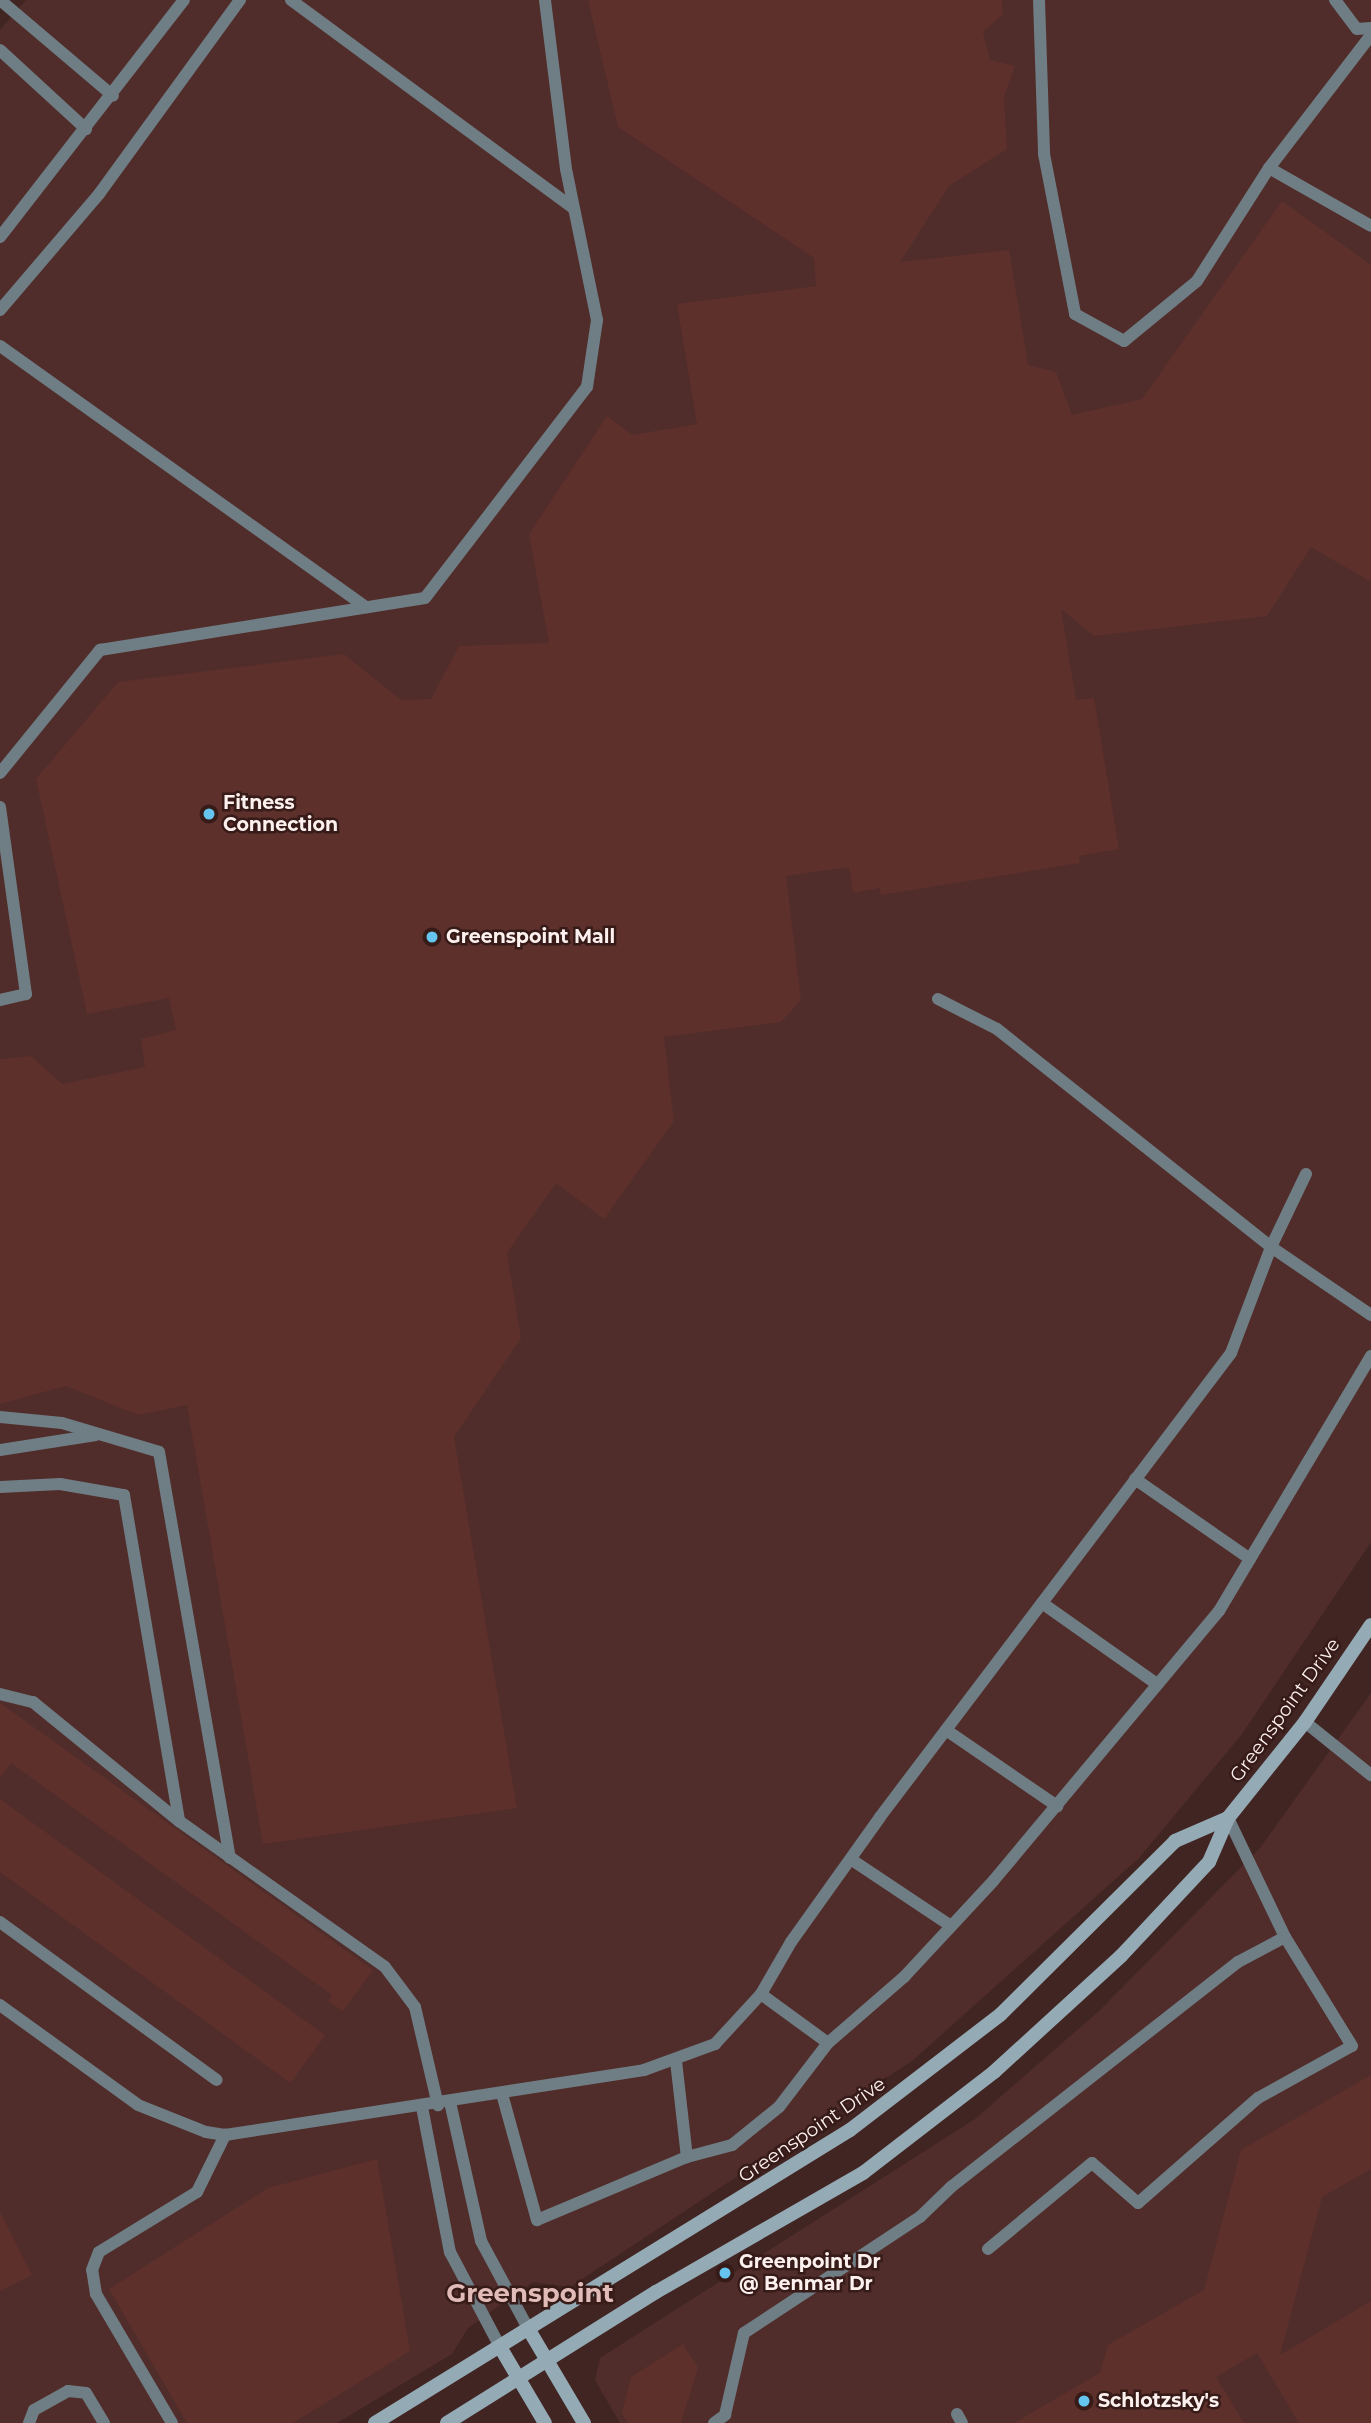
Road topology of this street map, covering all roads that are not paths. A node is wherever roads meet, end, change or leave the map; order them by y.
1 (0, 0) edge
2 (184, 0) edge
3 (240, 0) edge
4 (291, 0) edge
5 (545, 0) edge
6 (1039, 0) edge
7 (1335, 0) edge
8 (1371, 28) edge
9 (1371, 35) edge
10 (0, 50) edge
11 (113, 96) junction
12 (86, 130) junction
13 (1269, 168) junction
14 (573, 208) junction
15 (1371, 226) edge
16 (0, 237) edge
17 (0, 310) edge
18 (0, 346) edge
19 (366, 607) junction
20 (0, 773) edge
21 (0, 807) edge
22 (938, 999) dead end
23 (0, 1000) edge
24 (1306, 1174) dead end
25 (1272, 1247) junction
26 (1371, 1315) edge
27 (1371, 1356) edge
28 (0, 1417) edge
29 (100, 1435) junction
30 (0, 1450) edge
31 (1135, 1479) junction
32 (0, 1487) edge
33 (1250, 1559) junction
34 (1041, 1603) junction
35 (1371, 1625) edge
36 (1157, 1685) junction
37 (0, 1694) edge
38 (1305, 1722) junction
39 (946, 1730) junction
40 (1371, 1774) edge
41 (1057, 1806) junction
42 (1228, 1818) junction
43 (179, 1821) junction
44 (230, 1858) junction
45 (852, 1860) junction
46 (0, 1922) edge
47 (951, 1926) junction
48 (1285, 1937) junction
49 (761, 1994) junction
50 (0, 2005) edge
51 (828, 2043) junction
52 (676, 2061) junction
53 (217, 2080) dead end
54 (502, 2094) junction
55 (444, 2103) junction
56 (422, 2107) junction
57 (225, 2135) junction
58 (687, 2157) junction
59 (988, 2249) dead end
60 (529, 2330) junction
61 (500, 2347) junction
62 (546, 2361) junction
63 (518, 2378) junction
64 (29, 2423) edge
65 (104, 2423) edge
66 (173, 2423) edge
67 (376, 2423) edge
68 (447, 2423) edge
69 (545, 2423) edge
70 (584, 2423) edge
71 (714, 2423) edge

1 - 11 lane
2 - 11 lane
3 - 17 lane
4 - 14 lane
5 - 14 lane
6 - 13 lane
7 - 8 lane
9 - 13 lane
10 - 12 lane
11 - 12 lane
12 - 16 lane
13 - 15 lane
14 - 19 lane
18 - 19 lane
19 - 20 lane
21 - 23 lane
22 - 25 lane
24 - 25 lane
25 - 26 lane
25 - 31 lane
27 - 33 lane
28 - 29 lane
29 - 30 lane
29 - 44 lane
31 - 33 lane
31 - 34 lane
32 - 43 lane
33 - 36 lane
34 - 36 lane
34 - 39 lane
35 - 38 street, Greenspoint Drive
36 - 41 lane
37 - 43 lane
38 - 40 lane
38 - 42 street, Greenspoint Drive
39 - 41 lane
39 - 45 lane
41 - 47 lane
42 - 48 lane
42 - 60 street, Greenspoint Drive
42 - 62 street, Greenspoint Drive
43 - 44 lane
44 - 55 lane
45 - 47 lane
45 - 49 lane
46 - 53 lane
47 - 51 lane
48 - 59 lane
48 - 71 lane
49 - 51 lane
49 - 52 lane
50 - 57 lane
51 - 58 lane
52 - 54 lane
52 - 58 lane
54 - 55 lane
54 - 58 lane
55 - 56 lane
55 - 60 lane
56 - 57 lane
56 - 61 lane
57 - 66 lane
60 - 61 street, Greenspoint Drive
60 - 62 street
61 - 63 street
61 - 67 street, Greenspoint Drive
62 - 63 street, Greenspoint Drive
62 - 70 street
63 - 68 street, Greenspoint Drive
63 - 69 street
64 - 65 lane

